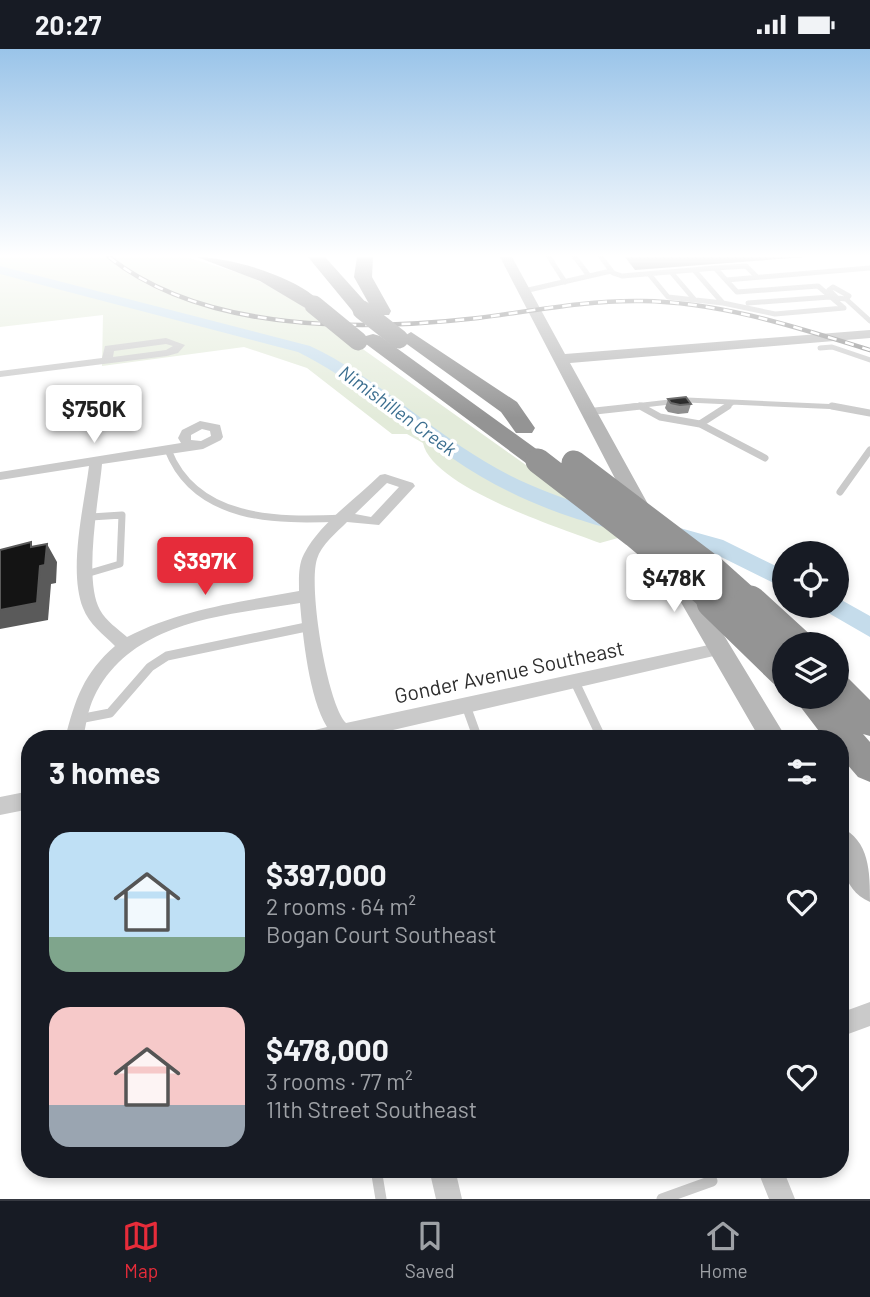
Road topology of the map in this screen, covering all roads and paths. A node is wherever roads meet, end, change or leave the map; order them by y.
1 (321, 311) edge
2 (339, 311) edge
3 (373, 311) edge
4 (534, 311) edge
5 (765, 311) edge
6 (813, 311) edge
7 (870, 334) edge
8 (365, 340) junction
9 (820, 348) dead end
10 (558, 359) junction
11 (870, 360) edge
12 (107, 361) junction
13 (0, 374) edge
14 (732, 403) junction
15 (640, 406) junction
16 (586, 412) junction
17 (870, 413) edge
18 (700, 424) junction
19 (513, 431) junction
20 (194, 445) dead end
21 (169, 450) junction
22 (870, 450) edge
23 (548, 456) junction
24 (765, 458) dead end
25 (96, 462) junction
26 (0, 476) edge
27 (840, 492) dead end
28 (91, 517) junction
29 (347, 517) joint
30 (86, 574) junction
31 (306, 596) junction
32 (312, 626) junction
33 (783, 632) edge
34 (124, 644) junction
35 (719, 649) junction
36 (772, 660) edge
37 (574, 680) junction
38 (849, 700) edge
39 (465, 703) junction
40 (820, 709) edge
41 (76, 719) junction
42 (870, 722) edge
43 (75, 730) edge
44 (341, 730) edge
45 (364, 730) edge
46 (475, 730) edge
47 (599, 730) edge
48 (768, 730) edge
49 (838, 730) edge
50 (849, 742) edge
51 (870, 766) edge
52 (21, 802) edge
53 (0, 806) edge
54 (849, 855) edge
55 (870, 887) edge
56 (870, 1014) edge
57 (849, 1022) edge
58 (378, 1178) edge
59 (445, 1178) edge
60 (711, 1178) edge
61 (774, 1178) edge
62 (382, 1199) edge
63 (449, 1199) edge
64 (662, 1199) edge
65 (782, 1199) edge

1 - 8 highway, bridge
2 - 8 highway
3 - 19 highway
4 - 10 street
5 - 6 lane
7 - 10 street
8 - 19 highway
9 - 11 lane
10 - 16 street
12 - 12 street
12 - 13 street
14 - 15 lane
14 - 17 lane
14 - 18 lane
15 - 16 lane
15 - 18 lane
16 - 35 street, bridge
18 - 24 lane
19 - 23 highway
20 - 21 street
21 - 25 street
21 - 29 lane
22 - 27 lane
23 - 33 highway, bridge
23 - 36 highway, bridge
25 - 26 street
25 - 28 street
28 - 30 street
28 - 30 lane
29 - 31 street
30 - 34 street
31 - 32 street
31 - 34 street
32 - 41 lane
32 - 44 street
34 - 41 street
35 - 37 street, Gonder Avenue Southeast
35 - 48 street
37 - 39 street, Gonder Avenue Southeast
37 - 47 lane
38 - 42 highway
39 - 45 street, Gonder Avenue Southeast
39 - 46 lane
40 - 49 highway
41 - 43 street
50 - 51 highway
52 - 53 street
54 - 55 street
56 - 57 street
58 - 62 lane
59 - 63 street
60 - 64 lane
61 - 65 street

